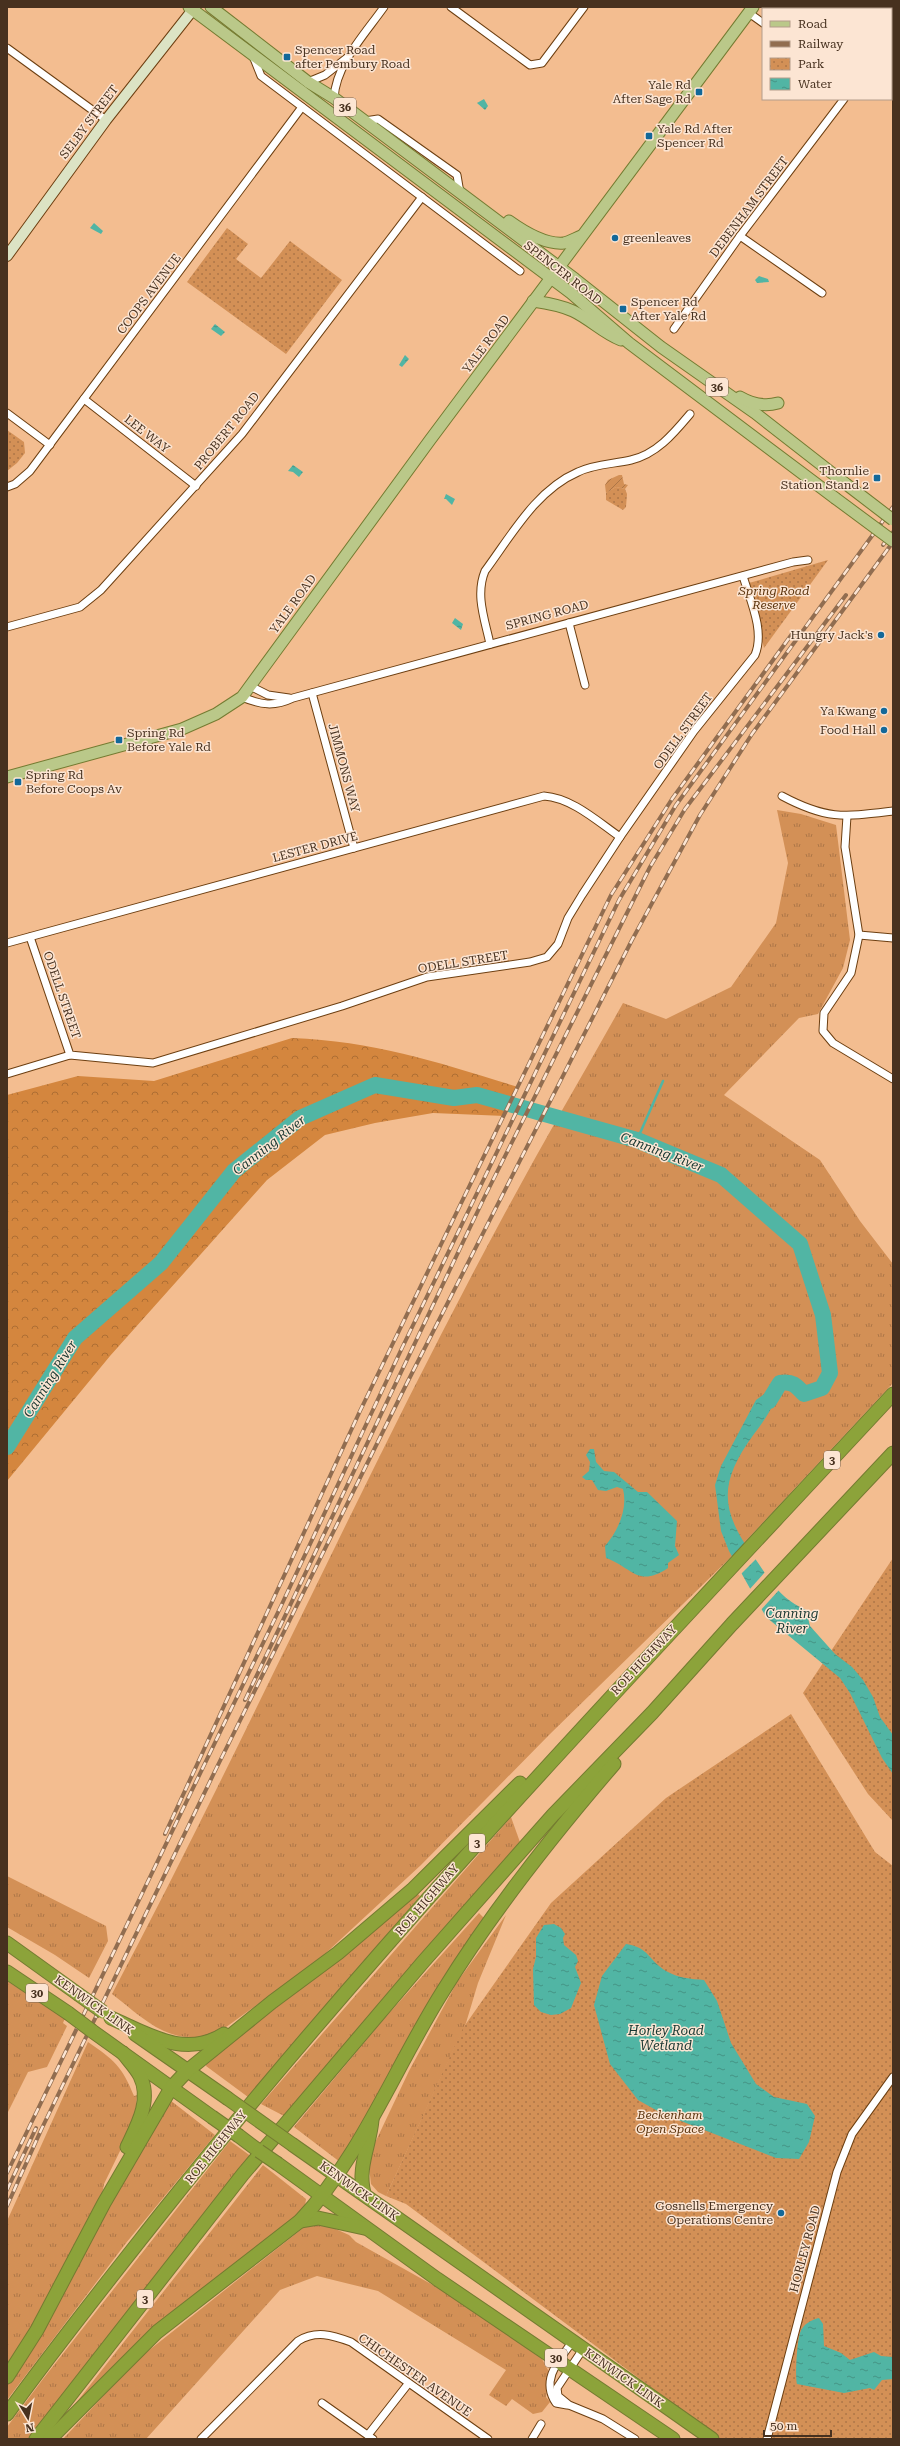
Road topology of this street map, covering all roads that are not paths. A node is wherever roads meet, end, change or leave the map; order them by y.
1 (211, 7) edge
2 (384, 7) edge
3 (451, 7) edge
4 (584, 7) edge
5 (192, 8) edge
6 (751, 10) edge
7 (762, 22) edge
8 (7, 48) edge
9 (351, 54) junction
10 (253, 56) junction
11 (308, 82) junction
12 (334, 98) junction
13 (843, 100) edge
14 (302, 107) junction
15 (350, 111) junction
16 (106, 120) junction
17 (404, 169) junction
18 (422, 197) junction
19 (480, 207) junction
20 (582, 236) junction
21 (740, 236) junction
22 (7, 256) edge
23 (559, 267) junction
24 (520, 271) dead end
25 (550, 278) junction
26 (822, 293) dead end
27 (533, 301) junction
28 (674, 329) dead end
29 (629, 343) junction
30 (680, 360) junction
31 (84, 399) junction
32 (778, 403) dead end
33 (7, 413) edge
34 (690, 414) dead end
35 (50, 445) junction
36 (196, 486) junction
37 (7, 487) edge
38 (893, 520) edge
39 (893, 541) edge
40 (808, 560) dead end
41 (743, 576) junction
42 (569, 623) junction
43 (7, 627) edge
44 (490, 644) junction
45 (250, 686) junction
46 (585, 686) dead end
47 (312, 693) junction
48 (242, 697) junction
49 (294, 698) junction
50 (7, 777) edge
51 (782, 796) dead end
52 (893, 811) edge
53 (847, 816) junction
54 (620, 837) junction
55 (354, 848) junction
56 (859, 935) junction
57 (30, 937) junction
58 (893, 938) edge
59 (7, 943) edge
60 (70, 1055) junction
61 (7, 1074) edge
62 (893, 1079) edge
63 (893, 1394) edge
64 (893, 1454) edge
65 (618, 1687) junction
66 (652, 1713) junction
67 (7, 1943) edge
68 (7, 1972) edge
69 (272, 2002) junction
70 (107, 2015) junction
71 (123, 2053) junction
72 (187, 2071) junction
73 (893, 2077) edge
74 (171, 2088) junction
75 (372, 2116) junction
76 (338, 2176) junction
77 (364, 2193) junction
78 (322, 2197) junction
79 (104, 2203) junction
80 (300, 2221) junction
81 (366, 2228) junction
82 (572, 2341) junction
83 (583, 2349) junction
84 (559, 2360) junction
85 (570, 2368) junction
86 (7, 2377) edge
87 (408, 2384) junction
88 (322, 2402) dead end
89 (569, 2405) junction
90 (7, 2414) edge
91 (541, 2424) dead end
92 (370, 2437) edge
93 (36, 2439) edge
94 (50, 2439) edge
95 (202, 2439) edge
96 (488, 2439) edge
97 (532, 2439) edge
98 (636, 2439) edge
99 (673, 2439) edge
100 (712, 2439) edge
101 (767, 2439) edge

1 - 11 main road, SPENCER ROAD / 36
2 - 9 street
3 - 4 street
5 - 10 main road, SPENCER ROAD / 36
5 - 16 street, SELBY STREET
6 - 7 street
6 - 20 main road, YALE ROAD
8 - 16 street
9 - 11 street
9 - 12 street
10 - 14 street, SPENCER ROAD
10 - 17 main road, SPENCER ROAD / 36
11 - 12 main road, SPENCER ROAD / 36
12 - 15 main road, SPENCER ROAD / 36
13 - 21 street, DEBENHAM STREET
14 - 18 street, SPENCER ROAD
14 - 31 street, COOPS AVENUE
15 - 17 main road
15 - 19 main road, SPENCER ROAD / 36
16 - 22 street, SELBY STREET
17 - 25 main road, SPENCER ROAD / 36
18 - 24 street, SPENCER ROAD
18 - 36 street, PROBERT ROAD
19 - 20 main road
19 - 23 main road, SPENCER ROAD / 36
20 - 23 main road, YALE ROAD
21 - 26 street
21 - 28 street, DEBENHAM STREET
23 - 25 main road, YALE ROAD
23 - 30 main road, SPENCER ROAD / 36
25 - 27 main road, YALE ROAD
25 - 29 main road, SPENCER ROAD / 36
27 - 29 main road
27 - 45 main road, YALE ROAD
29 - 39 main road, SPENCER ROAD / 36, bridge
30 - 32 main road
30 - 38 main road, SPENCER ROAD / 36, bridge
31 - 35 street, COOPS AVENUE
31 - 36 street, LEE WAY
33 - 35 street
34 - 44 street
35 - 37 street, COOPS AVENUE
36 - 43 street, PROBERT ROAD
40 - 41 street, SPRING ROAD
41 - 42 street, SPRING ROAD
41 - 54 street, ODELL STREET
42 - 44 street, SPRING ROAD
42 - 46 street
44 - 47 street, SPRING ROAD
45 - 48 main road, YALE ROAD
45 - 49 street, SPRING ROAD
47 - 49 street, SPRING ROAD
47 - 55 street, JIMMONS WAY
48 - 49 street, SPRING ROAD
48 - 50 main road
51 - 53 street
52 - 53 street
53 - 56 street
54 - 55 street, LESTER DRIVE
54 - 60 street, ODELL STREET
55 - 57 street, LESTER DRIVE
56 - 58 street
56 - 62 street
57 - 59 street, LESTER DRIVE
57 - 60 street, ODELL STREET
60 - 61 street
63 - 65 highway, ROE HIGHWAY / 3
64 - 66 highway, 3
65 - 69 highway
65 - 90 highway, ROE HIGHWAY / 3
66 - 75 highway
66 - 93 highway, 3
67 - 70 highway, KENWICK LINK / 30, bridge
68 - 71 highway, KENWICK LINK / 30, bridge
69 - 70 highway
69 - 72 highway
70 - 72 highway, KENWICK LINK / 30
71 - 74 highway, KENWICK LINK / 30
71 - 79 highway
72 - 74 highway
72 - 76 highway, KENWICK LINK / 30, bridge
73 - 101 street, HORLEY ROAD
74 - 78 highway, KENWICK LINK / 30, bridge
74 - 79 highway
75 - 76 highway
75 - 77 highway
76 - 77 highway, KENWICK LINK / 30
76 - 78 highway
77 - 82 highway, KENWICK LINK / 30
78 - 80 highway
78 - 81 highway, KENWICK LINK / 30
79 - 86 highway
80 - 81 highway
80 - 94 highway
81 - 84 highway, KENWICK LINK / 30
82 - 83 highway, KENWICK LINK / 30
82 - 84 street
83 - 85 street
83 - 100 highway, KENWICK LINK / 30
84 - 85 highway, KENWICK LINK / 30
84 - 89 street
85 - 89 street
85 - 99 highway, KENWICK LINK / 30
87 - 92 street
87 - 95 street, CHICHESTER AVENUE
87 - 96 street, CHICHESTER AVENUE
88 - 92 street
89 - 98 street
91 - 97 street

